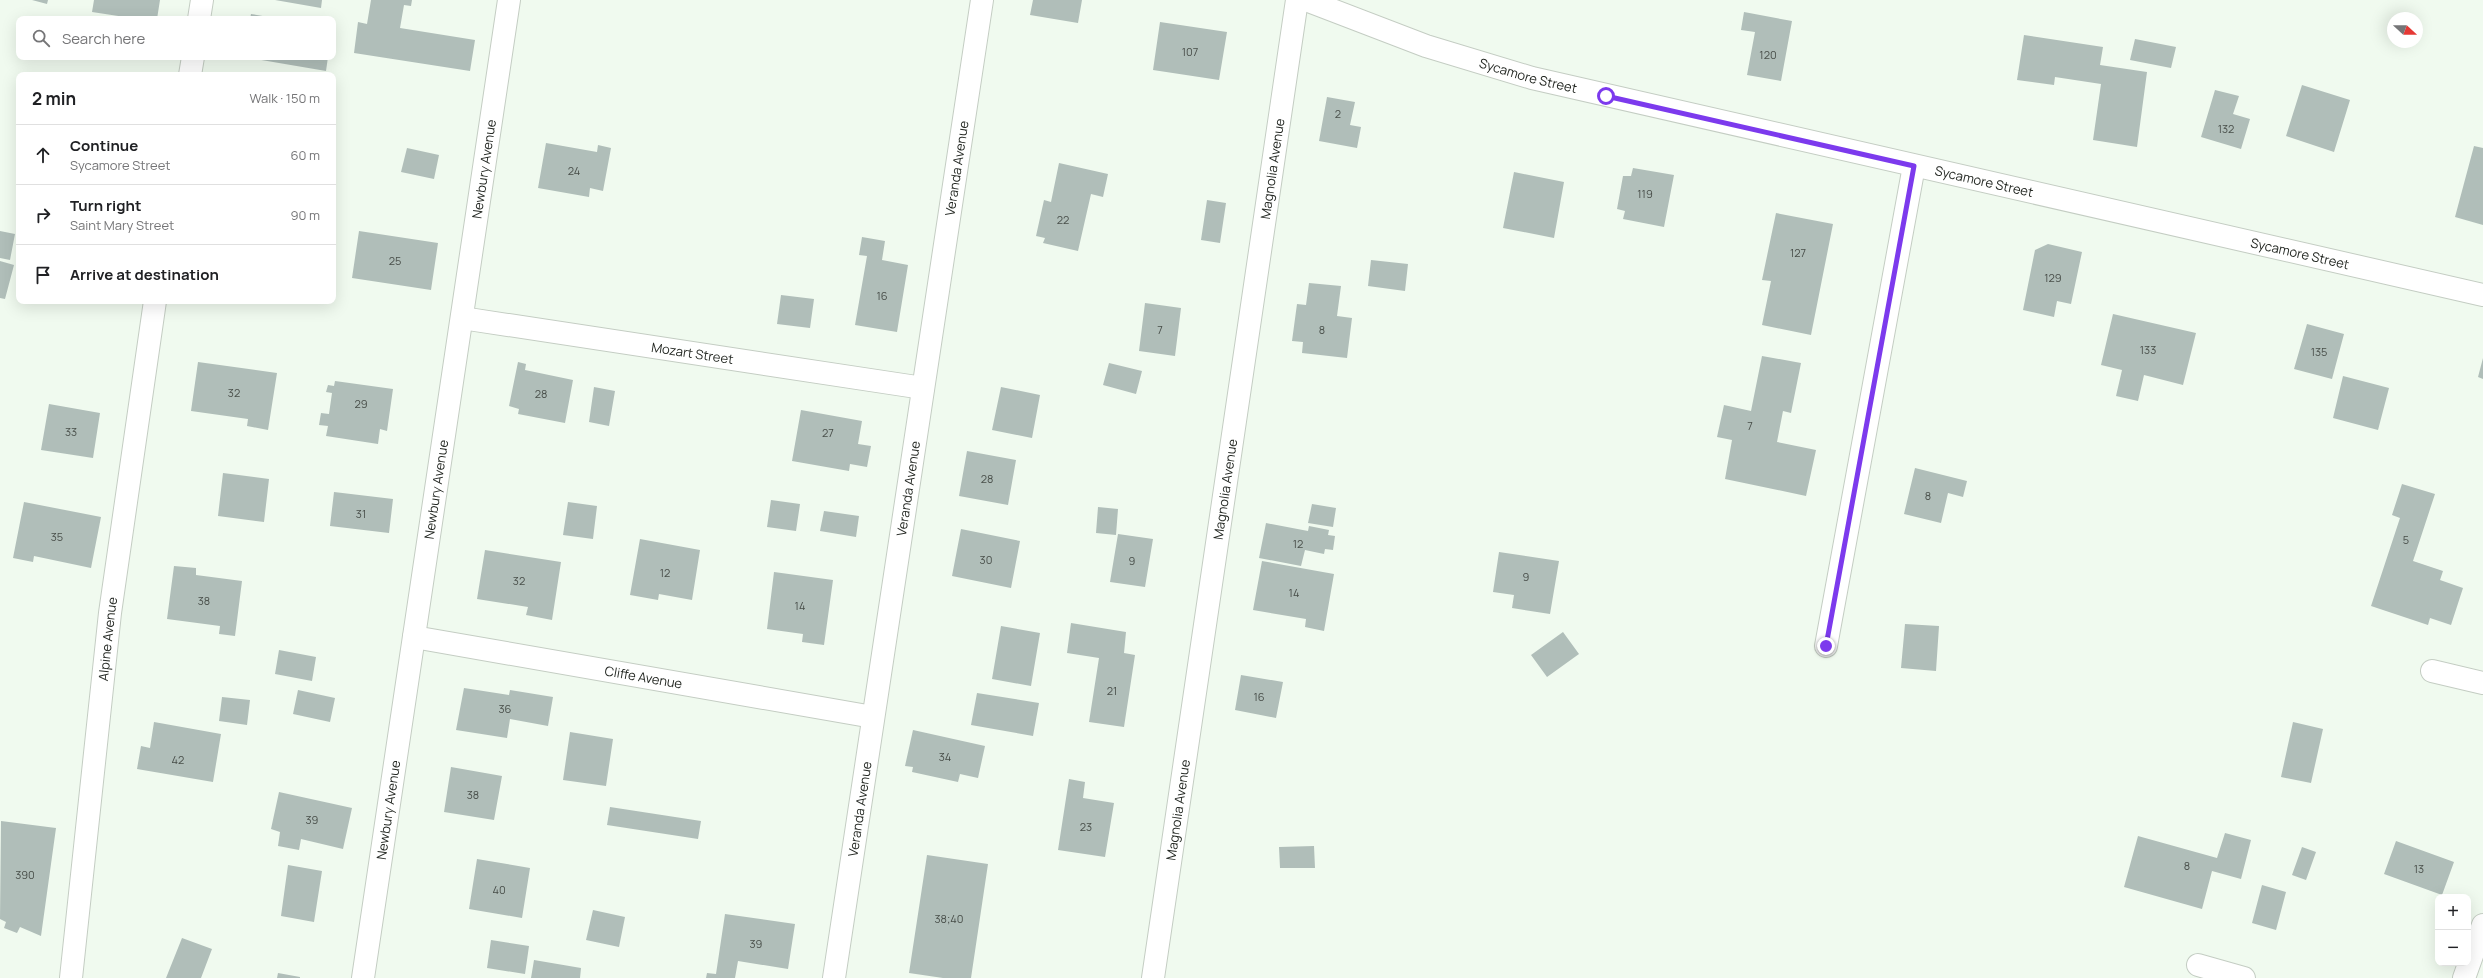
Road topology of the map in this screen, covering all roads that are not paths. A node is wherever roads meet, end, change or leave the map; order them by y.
1 (202, 0) edge
2 (509, 0) edge
3 (982, 0) edge
4 (1297, 0) edge
5 (1306, 0) edge
6 (199, 16) edge
7 (192, 60) edge
8 (190, 72) edge
9 (1914, 166) junction
10 (2483, 295) edge
11 (155, 304) edge
12 (462, 318) junction
13 (923, 388) junction
14 (414, 637) junction
15 (1826, 646) dead end
16 (2432, 671) dead end
17 (2483, 683) edge
18 (873, 717) junction
19 (2483, 925) edge
20 (2198, 965) dead end
21 (71, 978) edge
22 (363, 978) edge
23 (834, 978) edge
24 (1153, 978) edge
25 (2244, 978) edge
26 (2464, 978) edge

1 - 6 street
2 - 12 street, Newbury Avenue
3 - 13 street, Veranda Avenue
4 - 24 street, Magnolia Avenue
5 - 9 street, Sycamore Street
7 - 8 street
9 - 10 street, Sycamore Street
9 - 15 street
11 - 21 street, Alpine Avenue
12 - 13 street, Mozart Street
12 - 14 street, Newbury Avenue
13 - 18 street, Veranda Avenue
14 - 18 street, Cliffe Avenue
14 - 22 street, Newbury Avenue
16 - 17 street
18 - 23 street, Veranda Avenue
19 - 26 street
20 - 25 street

